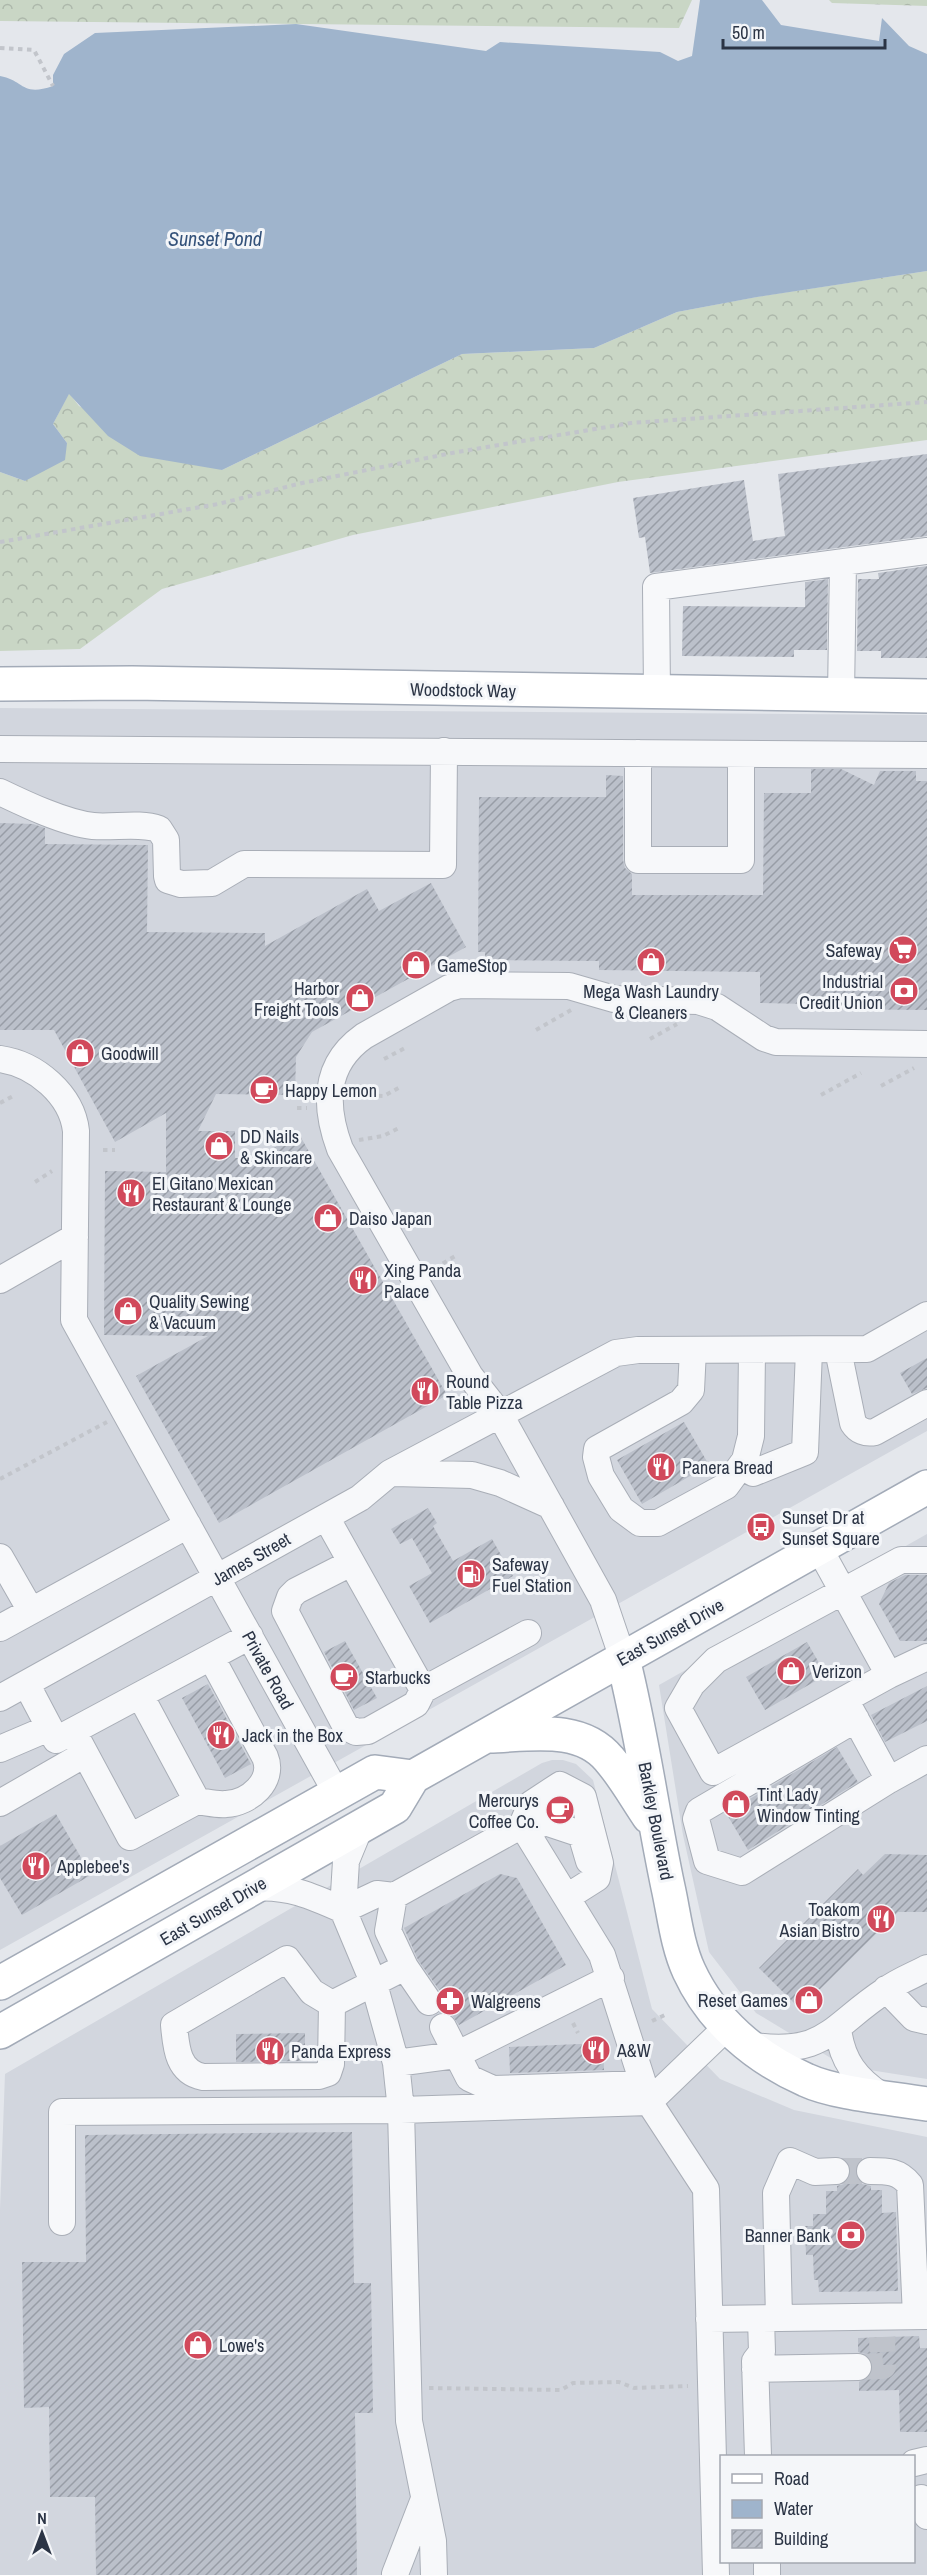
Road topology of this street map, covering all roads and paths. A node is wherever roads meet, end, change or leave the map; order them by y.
1 (0, 48) edge
2 (53, 86) dead end
3 (927, 402) edge
4 (0, 542) edge
5 (927, 551) edge
6 (843, 562) junction
7 (0, 684) edge
8 (657, 693) junction
9 (841, 695) junction
10 (927, 696) edge
11 (0, 749) edge
12 (444, 751) junction
13 (638, 753) junction
14 (741, 753) junction
15 (927, 755) edge
16 (0, 792) edge
17 (574, 1008) dead end
18 (678, 1023) dead end
19 (536, 1030) dead end
20 (650, 1039) dead end
21 (927, 1044) edge
22 (405, 1048) dead end
23 (0, 1059) edge
24 (384, 1059) dead end
25 (916, 1067) dead end
26 (861, 1073) dead end
27 (402, 1086) dead end
28 (881, 1086) dead end
29 (344, 1094) dead end
30 (15, 1095) dead end
31 (821, 1095) dead end
32 (0, 1104) edge
33 (297, 1108) dead end
34 (308, 1108) dead end
35 (401, 1126) dead end
36 (356, 1141) dead end
37 (103, 1150) dead end
38 (115, 1150) dead end
39 (58, 1168) dead end
40 (35, 1182) dead end
41 (75, 1237) junction
42 (457, 1255) dead end
43 (441, 1264) dead end
44 (0, 1280) edge
45 (927, 1315) edge
46 (693, 1350) junction
47 (752, 1350) junction
48 (809, 1350) junction
49 (838, 1350) junction
50 (927, 1403) edge
51 (499, 1413) junction
52 (112, 1419) dead end
53 (745, 1460) junction
54 (390, 1473) junction
55 (0, 1479) edge
56 (927, 1487) edge
57 (551, 1506) junction
58 (326, 1517) junction
59 (188, 1525) junction
60 (819, 1548) junction
61 (0, 1557) edge
62 (927, 1560) edge
63 (351, 1563) junction
64 (218, 1578) junction
65 (842, 1590) junction
66 (31, 1611) junction
67 (0, 1628) edge
68 (528, 1633) dead end
69 (250, 1636) junction
70 (211, 1657) junction
71 (927, 1657) edge
72 (623, 1659) junction
73 (889, 1675) junction
74 (27, 1685) junction
75 (423, 1690) junction
76 (140, 1695) junction
77 (0, 1698) edge
78 (851, 1709) junction
79 (61, 1730) junction
80 (485, 1736) junction
81 (0, 1749) edge
82 (85, 1754) junction
83 (927, 1759) edge
84 (413, 1777) junction
85 (889, 1780) junction
86 (337, 1794) junction
87 (197, 1801) junction
88 (0, 1803) edge
89 (655, 1826) junction
90 (360, 1827) junction
91 (524, 1828) junction
92 (253, 1888) junction
93 (563, 1892) junction
94 (394, 1896) junction
95 (343, 1910) junction
96 (405, 1967) junction
97 (927, 1968) edge
98 (611, 1978) junction
99 (0, 1983) edge
100 (374, 1984) junction
101 (886, 1989) junction
102 (429, 2002) dead end
103 (332, 2004) junction
104 (667, 2014) dead end
105 (652, 2021) dead end
106 (927, 2021) edge
107 (443, 2027) dead end
108 (838, 2029) junction
109 (0, 2032) edge
110 (737, 2036) junction
111 (456, 2055) junction
112 (396, 2063) junction
113 (646, 2093) junction
114 (882, 2096) junction
115 (927, 2104) edge
116 (401, 2110) junction
117 (825, 2171) tunnel mouth
118 (870, 2171) tunnel mouth
119 (62, 2222) dead end
120 (921, 2316) edge
121 (709, 2319) junction
122 (770, 2319) junction
123 (858, 2367) tunnel mouth
124 (755, 2369) junction
125 (698, 2386) dead end
126 (408, 2388) junction
127 (758, 2455) edge
128 (424, 2499) junction
129 (718, 2536) edge
130 (394, 2574) edge
131 (434, 2575) edge
132 (716, 2575) edge

1 - 2 path
3 - 4 path
5 - 6 street
6 - 8 street
6 - 9 street
7 - 8 main road, Woodstock Way
8 - 9 main road, Woodstock Way
9 - 10 main road, Woodstock Way
11 - 12 street
12 - 13 street
12 - 16 street
13 - 14 street
13 - 14 street
14 - 15 street
17 - 19 path
18 - 20 path
21 - 51 street, Barkley Boulevard
22 - 24 path
23 - 41 street, Private Road
25 - 28 path
26 - 31 path
27 - 29 path
30 - 32 path
33 - 34 path
35 - 36 path
37 - 38 path
39 - 40 path
41 - 44 street
41 - 59 street, Private Road
42 - 43 path
45 - 49 street, James Street
46 - 47 street, James Street
46 - 51 street, James Street
46 - 53 street
47 - 48 street, James Street
47 - 53 street
48 - 49 street, James Street
48 - 53 street
49 - 50 street
51 - 54 street, James Street
51 - 57 street, Barkley Boulevard
52 - 55 path
54 - 57 street
54 - 58 street, James Street
56 - 60 main road, East Sunset Drive
57 - 72 street, Barkley Boulevard
58 - 63 street
58 - 64 street, James Street
59 - 64 street, Private Road
59 - 66 street
60 - 65 street
60 - 72 main road, East Sunset Drive
61 - 66 street
62 - 65 street
63 - 75 street
63 - 75 street
64 - 69 street, Private Road
64 - 74 street, James Street
65 - 73 street
65 - 78 street
66 - 67 street
68 - 75 street
69 - 70 street
69 - 86 street, Private Road
70 - 76 street
70 - 87 street
71 - 73 street
72 - 80 main road, East Sunset Drive
72 - 89 main road, Barkley Boulevard
73 - 78 street
74 - 77 street, James Street
74 - 79 street
76 - 79 street
76 - 87 street
78 - 85 street
78 - 85 street
79 - 81 street
79 - 82 street
80 - 84 main road, East Sunset Drive
80 - 89 main road
82 - 87 street
82 - 88 street
83 - 85 street
84 - 86 main road
84 - 90 main road, East Sunset Drive
86 - 99 main road
89 - 110 main road, Barkley Boulevard
90 - 92 main road, East Sunset Drive
90 - 95 street
91 - 93 street
91 - 93 street
91 - 93 street
91 - 94 street
92 - 95 street
92 - 109 main road, East Sunset Drive
93 - 98 street
94 - 95 street
94 - 96 street
95 - 100 street
96 - 100 street
96 - 102 street
97 - 101 street
98 - 111 street
98 - 113 street
100 - 103 street
100 - 112 street
101 - 106 street
101 - 108 street
103 - 103 street
104 - 105 path
107 - 111 street
108 - 110 street
108 - 114 street
110 - 113 street
110 - 114 main road, Barkley Boulevard
111 - 112 street
111 - 113 street
112 - 116 street
113 - 116 street
113 - 121 street
114 - 115 main road, Barkley Boulevard
116 - 119 street
116 - 126 street
117 - 122 street
118 - 120 street
120 - 122 street
121 - 122 street
121 - 129 street
122 - 124 street
123 - 124 street
124 - 127 street
125 - 126 path
126 - 128 street
128 - 130 street
128 - 131 street
129 - 132 street

